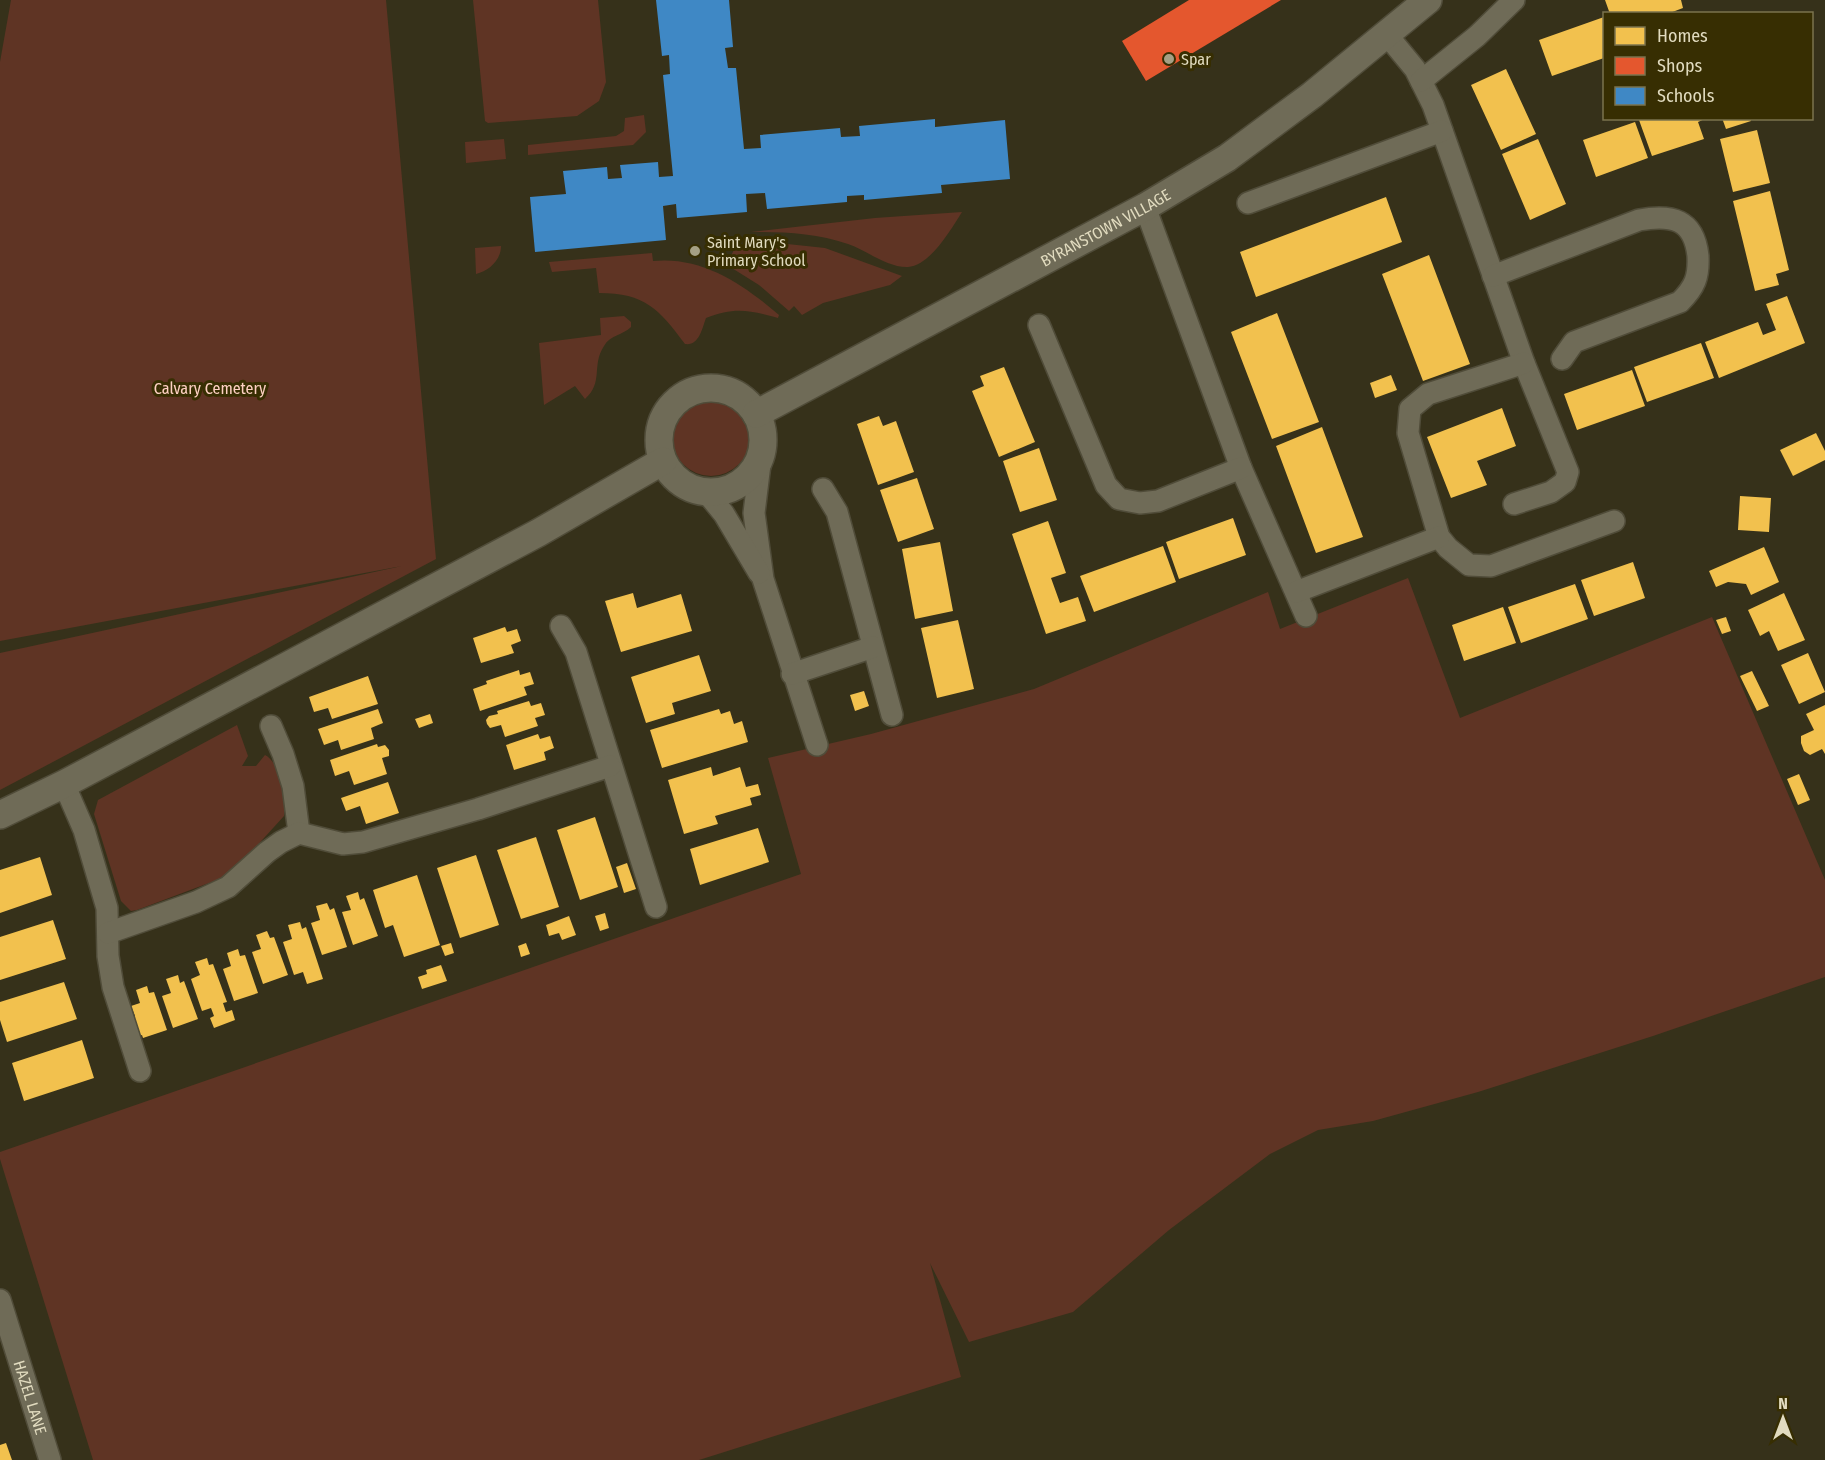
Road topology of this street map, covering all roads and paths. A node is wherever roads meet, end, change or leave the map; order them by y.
1 (1428, 0) edge
2 (1514, 0) edge
3 (1387, 34) junction
4 (1421, 81) junction
5 (1442, 131) junction
6 (1248, 203) dead end
7 (1145, 207) junction
8 (1493, 276) junction
9 (1039, 325) dead end
10 (1562, 359) dead end
11 (1524, 363) junction
12 (756, 414) junction
13 (761, 456) junction
14 (663, 461) junction
15 (1241, 468) junction
16 (823, 489) dead end
17 (706, 492) junction
18 (1514, 504) dead end
19 (1614, 522) dead end
20 (1439, 537) junction
21 (763, 579) junction
22 (1296, 592) junction
23 (1306, 615) dead end
24 (561, 626) dead end
25 (873, 647) junction
26 (792, 674) junction
27 (892, 715) dead end
28 (271, 726) dead end
29 (817, 745) dead end
30 (610, 766) junction
31 (64, 784) junction
32 (0, 814) edge
33 (299, 833) junction
34 (656, 907) dead end
35 (108, 933) junction
36 (140, 1071) dead end
37 (0, 1300) edge
38 (7, 1345) edge
39 (50, 1460) edge

1 - 3 street, BYRANSTOWN VILLAGE
2 - 4 street
3 - 4 street
3 - 7 street, BYRANSTOWN VILLAGE
4 - 5 street
5 - 6 street
5 - 8 street
7 - 12 street, BYRANSTOWN VILLAGE
7 - 15 street
8 - 10 street
8 - 11 street
9 - 15 street
11 - 18 street
11 - 20 street
12 - 13 street
12 - 14 street
13 - 17 street
13 - 21 street
14 - 17 street
14 - 31 street
15 - 22 street
16 - 25 street
17 - 21 street
19 - 20 street
20 - 22 street
21 - 26 street
22 - 23 street
24 - 30 street
25 - 26 street
25 - 27 street
26 - 29 street
28 - 33 street
30 - 33 street
30 - 34 street
31 - 32 street
31 - 35 street
33 - 35 street
35 - 36 street
37 - 38 street, HAZEL LANE
38 - 39 street, HAZEL LANE

